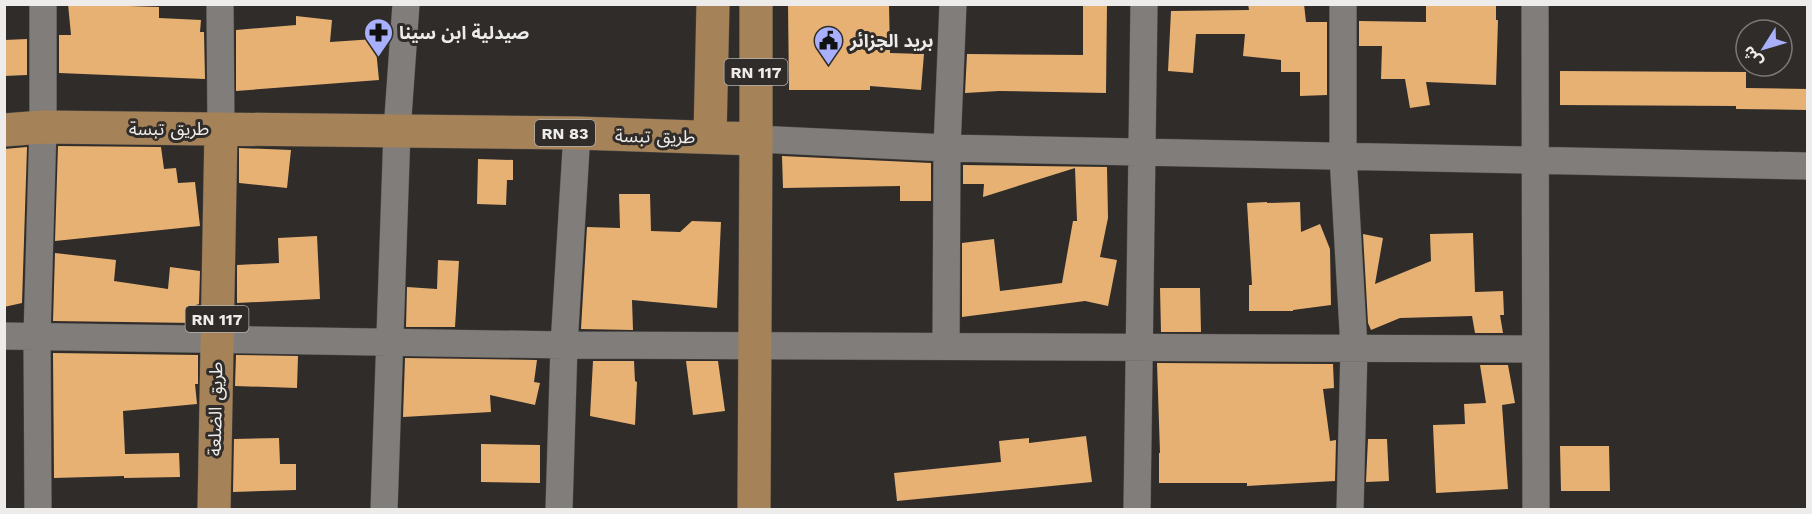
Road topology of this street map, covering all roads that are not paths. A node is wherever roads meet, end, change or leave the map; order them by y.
1 (43, 4) edge
2 (220, 4) edge
3 (406, 4) edge
4 (713, 4) edge
5 (756, 4) edge
6 (953, 4) edge
7 (1143, 4) edge
8 (1343, 4) edge
9 (1535, 4) edge
10 (43, 127) junction
11 (222, 129) junction
12 (4, 130) edge
13 (397, 132) junction
14 (577, 134) junction
15 (710, 137) junction
16 (756, 139) junction
17 (946, 148) junction
18 (1142, 152) junction
19 (1343, 156) junction
20 (1536, 160) junction
21 (1808, 166) edge
22 (4, 336) edge
23 (37, 336) junction
24 (216, 339) junction
25 (389, 342) junction
26 (564, 345) junction
27 (754, 345) junction
28 (946, 346) junction
29 (1138, 347) junction
30 (1354, 348) junction
31 (1535, 349) junction
32 (38, 510) edge
33 (214, 510) edge
34 (384, 510) edge
35 (559, 510) edge
36 (754, 510) edge
37 (1137, 510) edge
38 (1350, 510) edge
39 (1536, 510) edge

1 - 10 street
2 - 11 street
3 - 13 street
4 - 15 main road, RN 117
5 - 16 main road, RN 117
6 - 17 street
7 - 18 street
8 - 19 street
9 - 20 street
10 - 11 main road, طريق تبسة / RN 83
10 - 12 main road, طريق تبسة / RN 83
10 - 23 street
11 - 13 main road, طريق تبسة / RN 83
11 - 24 main road, طريق الضلعة / RN 117
13 - 14 main road, طريق تبسة / RN 83
13 - 25 street
14 - 15 main road, طريق تبسة / RN 83
14 - 26 street
15 - 16 main road, طريق تبسة / RN 83
16 - 17 street
16 - 27 main road
17 - 18 street
17 - 28 street
18 - 19 street
18 - 29 street
19 - 20 street
19 - 30 street
20 - 21 street
20 - 31 street
22 - 23 street
23 - 24 street
23 - 32 street
24 - 25 street
24 - 33 main road, طريق الضلعة / RN 117
25 - 26 street
25 - 34 street
26 - 27 street
26 - 35 street
27 - 28 street
27 - 36 main road
28 - 29 street
29 - 30 street
29 - 37 street
30 - 31 street
30 - 38 street
31 - 39 street

